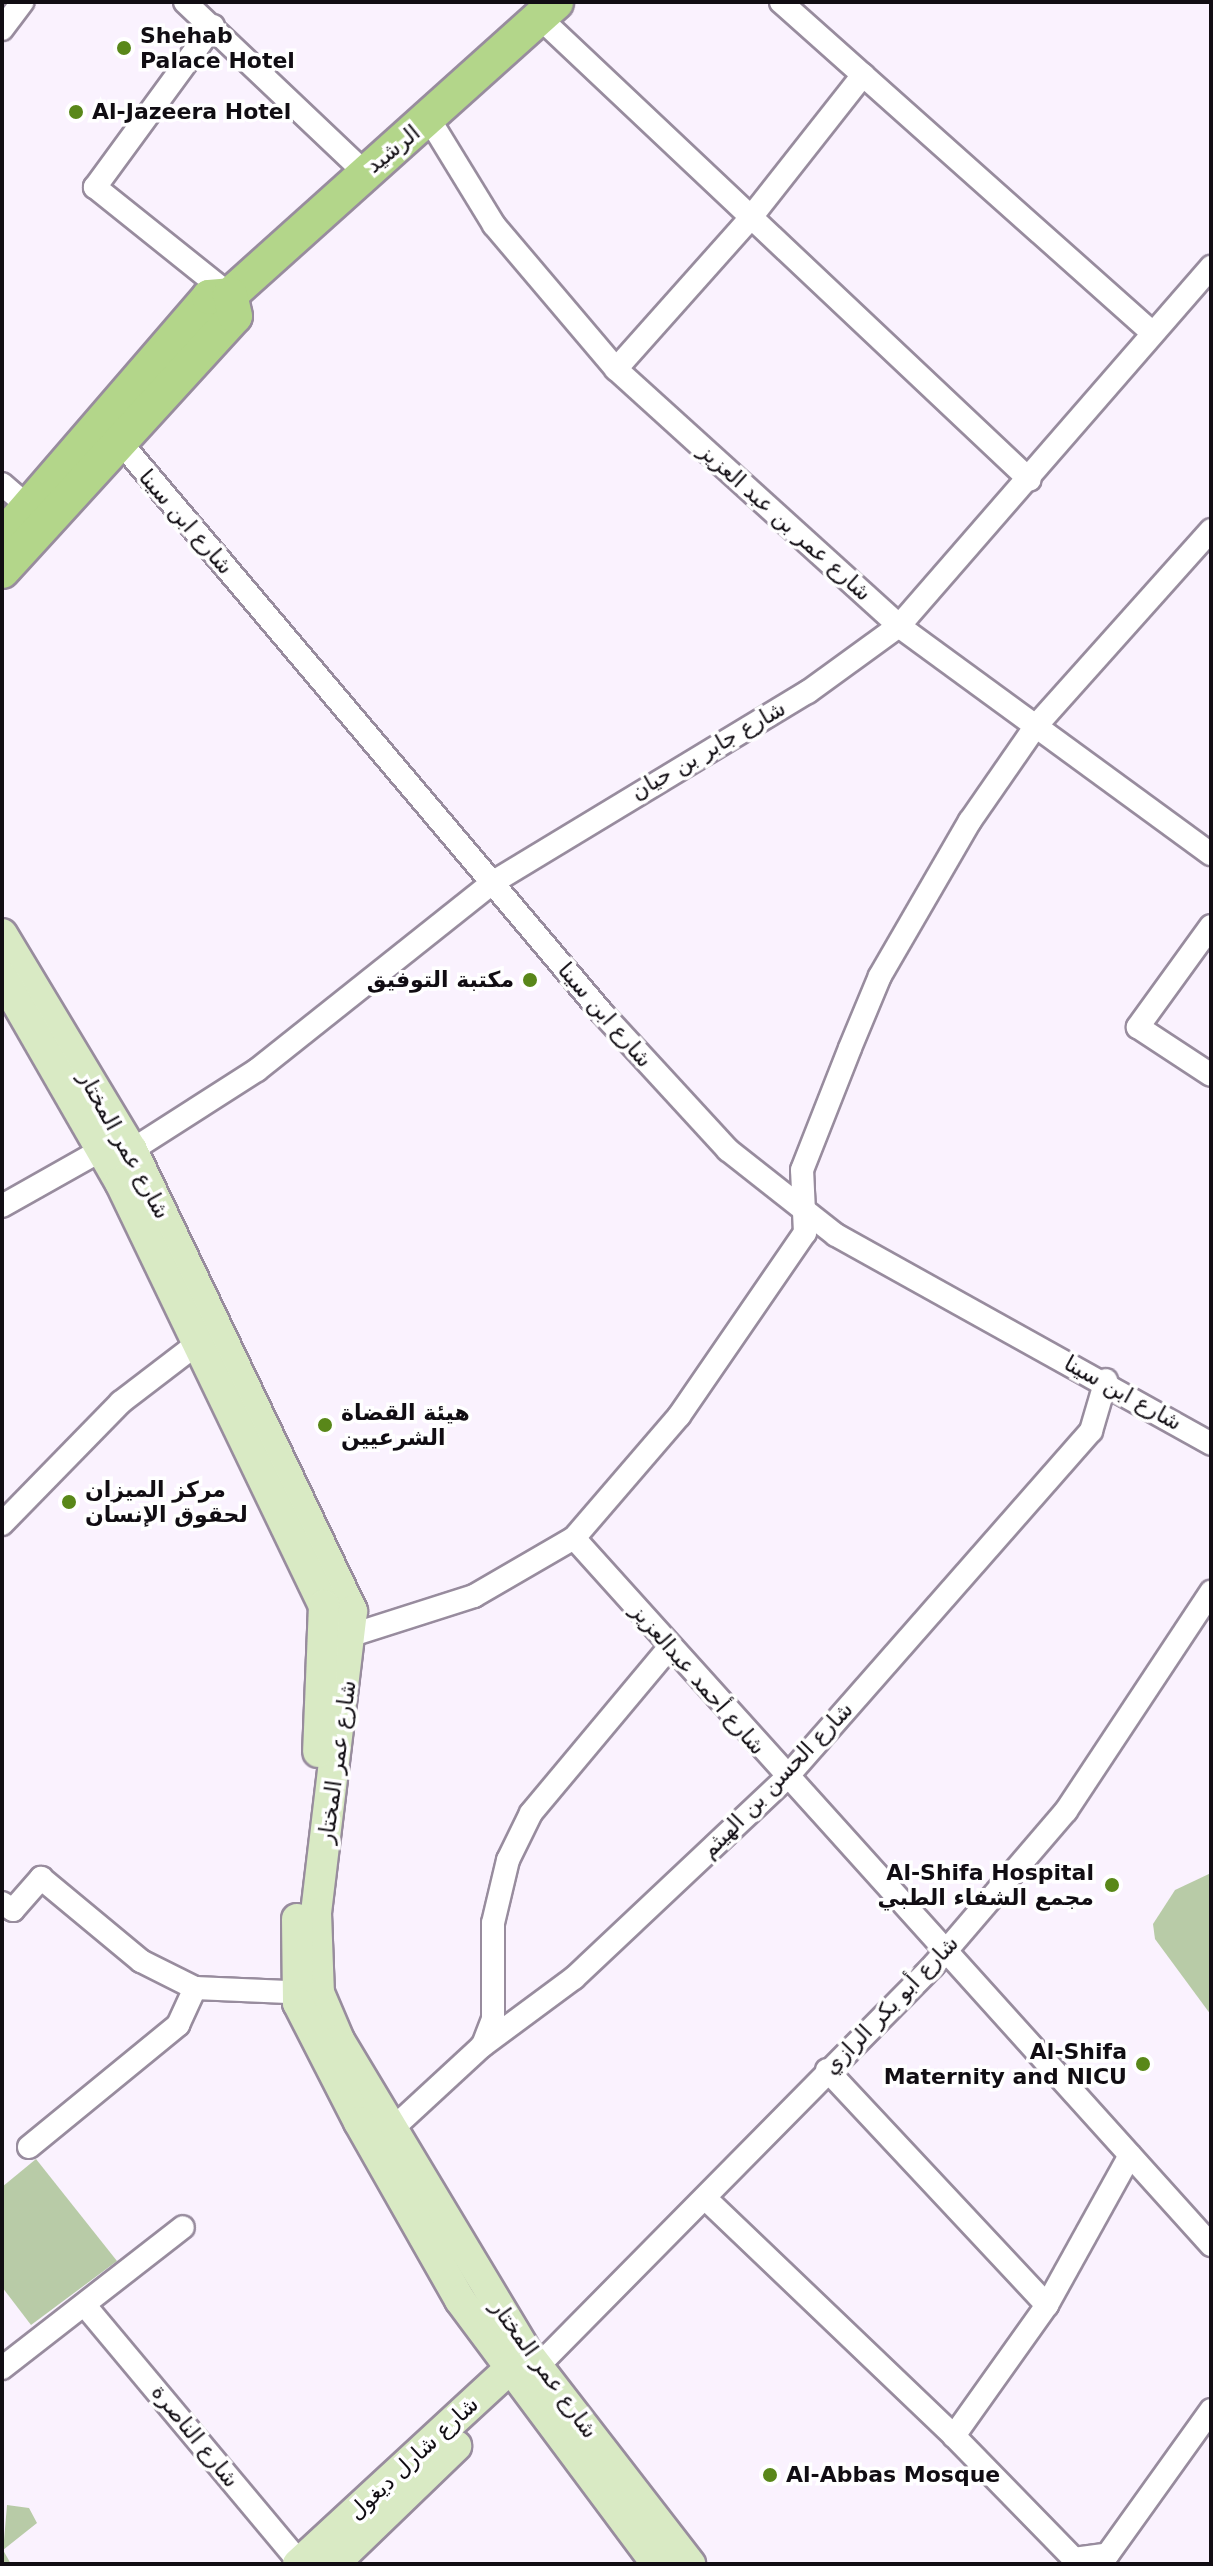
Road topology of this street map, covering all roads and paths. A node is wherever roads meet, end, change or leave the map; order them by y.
1 (22, 2) edge
2 (185, 2) edge
3 (781, 2) edge
4 (548, 10) edge
5 (213, 26) junction
6 (2, 29) edge
7 (863, 75) junction
8 (429, 119) junction
9 (364, 172) junction
10 (748, 221) junction
11 (1211, 267) edge
12 (230, 295) junction
13 (1153, 333) junction
14 (616, 369) junction
15 (121, 443) junction
16 (1030, 480) junction
17 (2, 484) edge
18 (30, 508) junction
19 (1211, 530) edge
20 (2, 537) edge
21 (2, 571) edge
22 (899, 626) junction
23 (1035, 727) junction
24 (1211, 854) edge
25 (492, 883) junction
26 (1211, 926) edge
27 (2, 934) edge
28 (2, 977) edge
29 (1211, 1075) edge
30 (120, 1146) junction
31 (2, 1206) edge
32 (805, 1216) junction
33 (208, 1335) junction
34 (1106, 1380) junction
35 (1211, 1444) edge
36 (2, 1524) edge
37 (574, 1538) junction
38 (1211, 1592) edge
39 (355, 1634) junction
40 (670, 1647) junction
41 (786, 1778) junction
42 (6, 1911) edge
43 (945, 1952) junction
44 (195, 1988) junction
45 (307, 1993) junction
46 (482, 2046) junction
47 (827, 2070) junction
48 (390, 2131) junction
49 (29, 2147) dead end
50 (1130, 2155) junction
51 (705, 2198) junction
52 (183, 2227) dead end
53 (1211, 2245) edge
54 (1047, 2305) junction
55 (87, 2308) junction
56 (529, 2364) junction
57 (2, 2368) edge
58 (1211, 2410) edge
59 (954, 2436) junction
60 (300, 2563) edge
61 (334, 2564) edge
62 (657, 2564) edge
63 (690, 2564) edge

1 - 6 street
2 - 5 street
3 - 7 street
4 - 8 main road, الرشيد
4 - 10 street
5 - 9 street
5 - 12 street
7 - 10 street
7 - 13 street
8 - 9 main road, الرشيد
8 - 14 street, شارع عمر بن عبد العزيز
9 - 12 main road, الرشيد
10 - 14 street
10 - 16 street
11 - 13 street, شارع جابر بن حيان
12 - 15 main road
12 - 18 main road, الرشيد
13 - 16 street, شارع جابر بن حيان
14 - 22 street, شارع عمر بن عبد العزيز
15 - 21 main road
15 - 25 street, شارع ابن سينا
16 - 22 street, شارع جابر بن حيان
17 - 18 street
18 - 20 main road, الرشيد
19 - 23 street
22 - 23 street, شارع عمر بن عبد العزيز
22 - 25 street, شارع جابر بن حيان
23 - 24 street, شارع عمر بن عبد العزيز
23 - 32 street
25 - 30 street, شارع جابر بن حيان
25 - 32 street, شارع ابن سينا
26 - 29 street
27 - 30 main road, شارع عمر المختار
28 - 30 main road, شارع عمر المختار
30 - 31 street, شارع جابر بن حيان
30 - 33 main road, شارع عمر المختار
32 - 34 street, شارع ابن سينا
32 - 37 street
33 - 36 street
33 - 39 main road, شارع عمر المختار
33 - 45 main road, شارع عمر المختار
34 - 35 street, شارع ابن سينا
34 - 41 street, شارع الحسن بن الهيثم
37 - 39 street
37 - 40 street, شارع أحمد عبدالعزيز
38 - 43 street, شارع أبو بكر الرازي
39 - 45 main road, شارع عمر المختار
40 - 41 street, شارع أحمد عبدالعزيز
40 - 46 street
41 - 43 street, شارع أحمد عبدالعزيز
41 - 46 street, شارع الحسن بن الهيثم
42 - 44 street
43 - 47 street, شارع أبو بكر الرازي
43 - 50 street, شارع أحمد عبدالعزيز
44 - 45 street
44 - 49 street
45 - 48 main road, شارع عمر المختار
45 - 56 main road, شارع عمر المختار
46 - 48 street, شارع الحسن بن الهيثم
47 - 51 street, شارع أبو بكر الرازي
47 - 54 street
48 - 56 main road, شارع عمر المختار
50 - 53 street, شارع أحمد عبدالعزيز
50 - 54 street
51 - 56 street, شارع أبو بكر الرازي
51 - 59 street
52 - 55 street
54 - 59 street
55 - 57 street
55 - 60 street, شارع الناصرة
56 - 60 main road, شارع شارل ديغول
56 - 61 main road, شارع شارل ديغول
56 - 62 main road, شارع عمر المختار
56 - 63 main road, شارع عمر المختار
58 - 59 street

